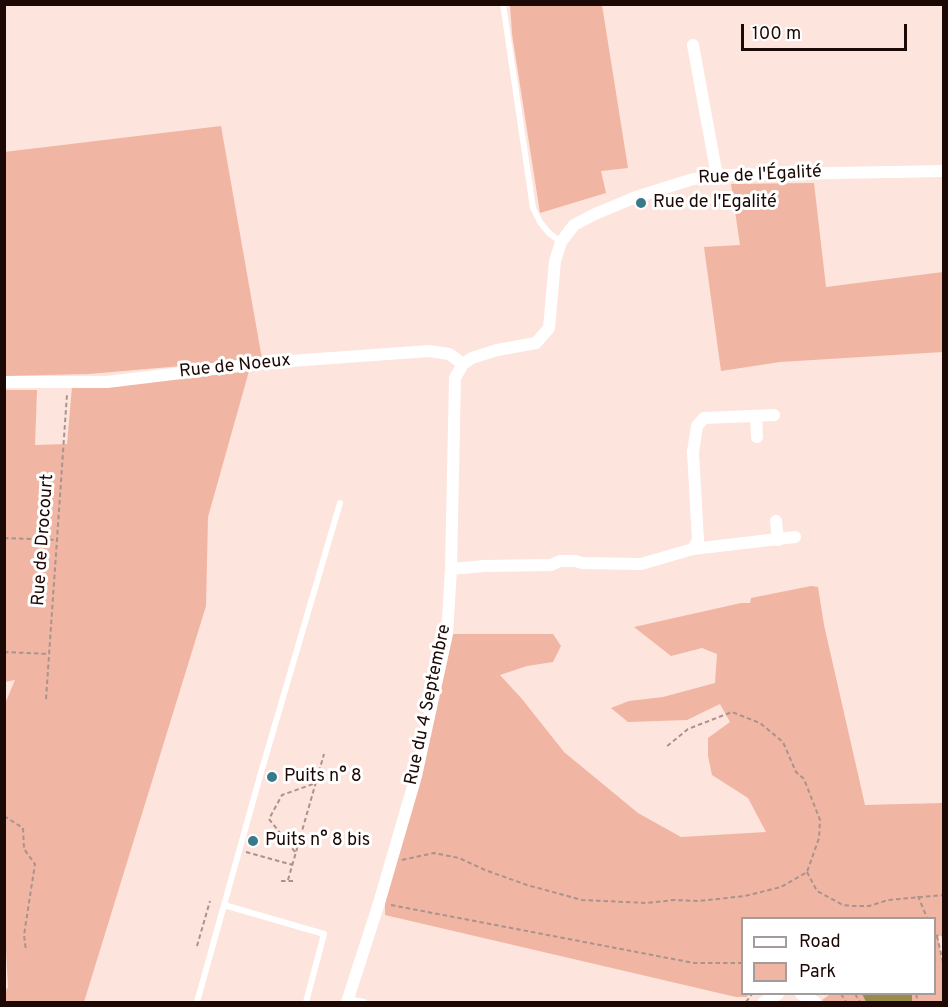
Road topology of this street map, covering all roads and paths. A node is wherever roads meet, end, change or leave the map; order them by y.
1 (503, 4) edge
2 (693, 45) dead end
3 (944, 171) edge
4 (717, 176) junction
5 (561, 242) junction
6 (463, 364) junction
7 (4, 382) edge
8 (69, 382) junction
9 (774, 415) dead end
10 (756, 416) junction
11 (757, 437) dead end
12 (340, 503) dead end
13 (776, 521) dead end
14 (795, 537) dead end
15 (4, 538) edge
16 (58, 540) junction
17 (778, 540) junction
18 (693, 549) junction
19 (451, 569) junction
20 (4, 652) edge
21 (49, 654) junction
22 (46, 699) dead end
23 (666, 747) dead end
24 (324, 754) dead end
25 (316, 783) junction
26 (4, 816) edge
27 (245, 851) dead end
28 (296, 853) junction
29 (391, 863) junction
30 (293, 865) junction
31 (807, 872) junction
32 (288, 880) junction
33 (281, 881) dead end
34 (295, 881) dead end
35 (944, 895) edge
36 (918, 896) junction
37 (210, 901) dead end
38 (379, 903) junction
39 (224, 905) junction
40 (927, 917) edge
41 (944, 935) edge
42 (936, 936) edge
43 (197, 946) dead end
44 (26, 951) dead end
45 (741, 963) edge
46 (944, 968) edge
47 (347, 1001) edge
48 (197, 1002) edge
49 (306, 1002) edge
50 (364, 1002) edge

1 - 5 lane
2 - 4 street
3 - 4 street, Rue de l'Égalité
4 - 5 street, Rue de l'Égalité
5 - 6 street
6 - 8 street, Rue de Noeux
6 - 19 street, Rue du 4 Septembre
7 - 8 street, Rue de Noeux
8 - 16 path, Rue de Drocourt
9 - 10 street
10 - 11 street
10 - 18 street
12 - 39 lane
13 - 17 street
14 - 17 street
15 - 16 path
16 - 21 path, Rue de Drocourt
17 - 18 street
18 - 19 street
19 - 29 street, Rue du 4 Septembre
20 - 21 path
21 - 22 path, Rue de Drocourt
23 - 31 path
24 - 25 path
25 - 28 path
25 - 28 path
26 - 44 path
27 - 30 path
28 - 30 path
29 - 31 path
29 - 38 street, Rue du 4 Septembre
30 - 32 path
31 - 36 path
32 - 33 path
32 - 34 path
35 - 36 path
36 - 40 path
37 - 43 path
38 - 45 path
38 - 47 street, Rue du 4 Septembre
39 - 48 lane
39 - 49 lane
41 - 42 path
42 - 46 path
47 - 50 lane

